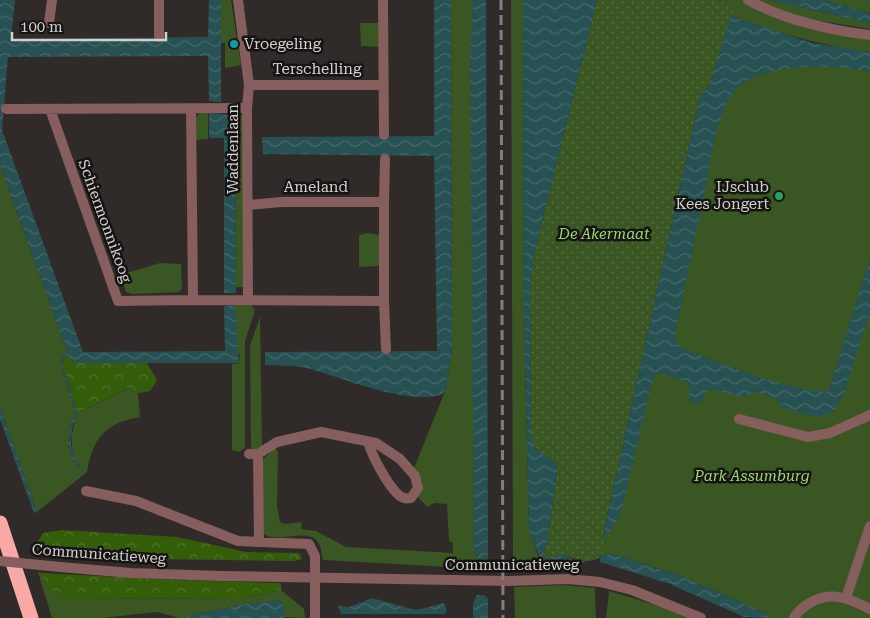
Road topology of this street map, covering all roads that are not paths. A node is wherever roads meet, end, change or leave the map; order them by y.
1 (52, 0) edge
2 (159, 0) edge
3 (238, 0) edge
4 (384, 0) edge
5 (748, 0) edge
6 (49, 22) dead end
7 (870, 35) edge
8 (159, 37) dead end
9 (249, 85) junction
10 (384, 85) junction
11 (191, 108) junction
12 (247, 108) junction
13 (6, 109) dead end
14 (50, 109) junction
15 (384, 135) dead end
16 (385, 159) dead end
17 (384, 202) junction
18 (248, 205) junction
19 (248, 299) junction
20 (193, 300) junction
21 (384, 301) junction
22 (386, 349) dead end
23 (870, 415) edge
24 (739, 419) dead end
25 (368, 442) junction
26 (86, 491) dead end
27 (0, 523) edge
28 (870, 526) edge
29 (259, 542) junction
30 (0, 561) edge
31 (316, 577) junction
32 (846, 598) junction
33 (870, 609) edge
34 (31, 618) edge
35 (315, 618) edge
36 (701, 618) edge
37 (794, 618) edge

1 - 6 street
2 - 8 street
3 - 9 street, Waddenlaan
4 - 10 street, Terschelling
5 - 7 street
9 - 10 street, Terschelling
9 - 12 street, Waddenlaan
10 - 15 street, Terschelling
11 - 12 street
11 - 14 street
11 - 20 street
12 - 18 street, Waddenlaan
13 - 14 street
14 - 20 street, Schiermonnikoog
16 - 17 street
17 - 18 street, Ameland
17 - 21 street
18 - 19 street, Waddenlaan
19 - 20 street, Schiermonnikoog
19 - 21 street
21 - 22 street
23 - 24 street
25 - 25 street
25 - 29 street
26 - 29 street
27 - 34 highway
28 - 32 street
29 - 31 street
30 - 31 street, Communicatieweg, bridge
31 - 35 street
31 - 36 street, Communicatieweg
32 - 33 street
32 - 37 street

